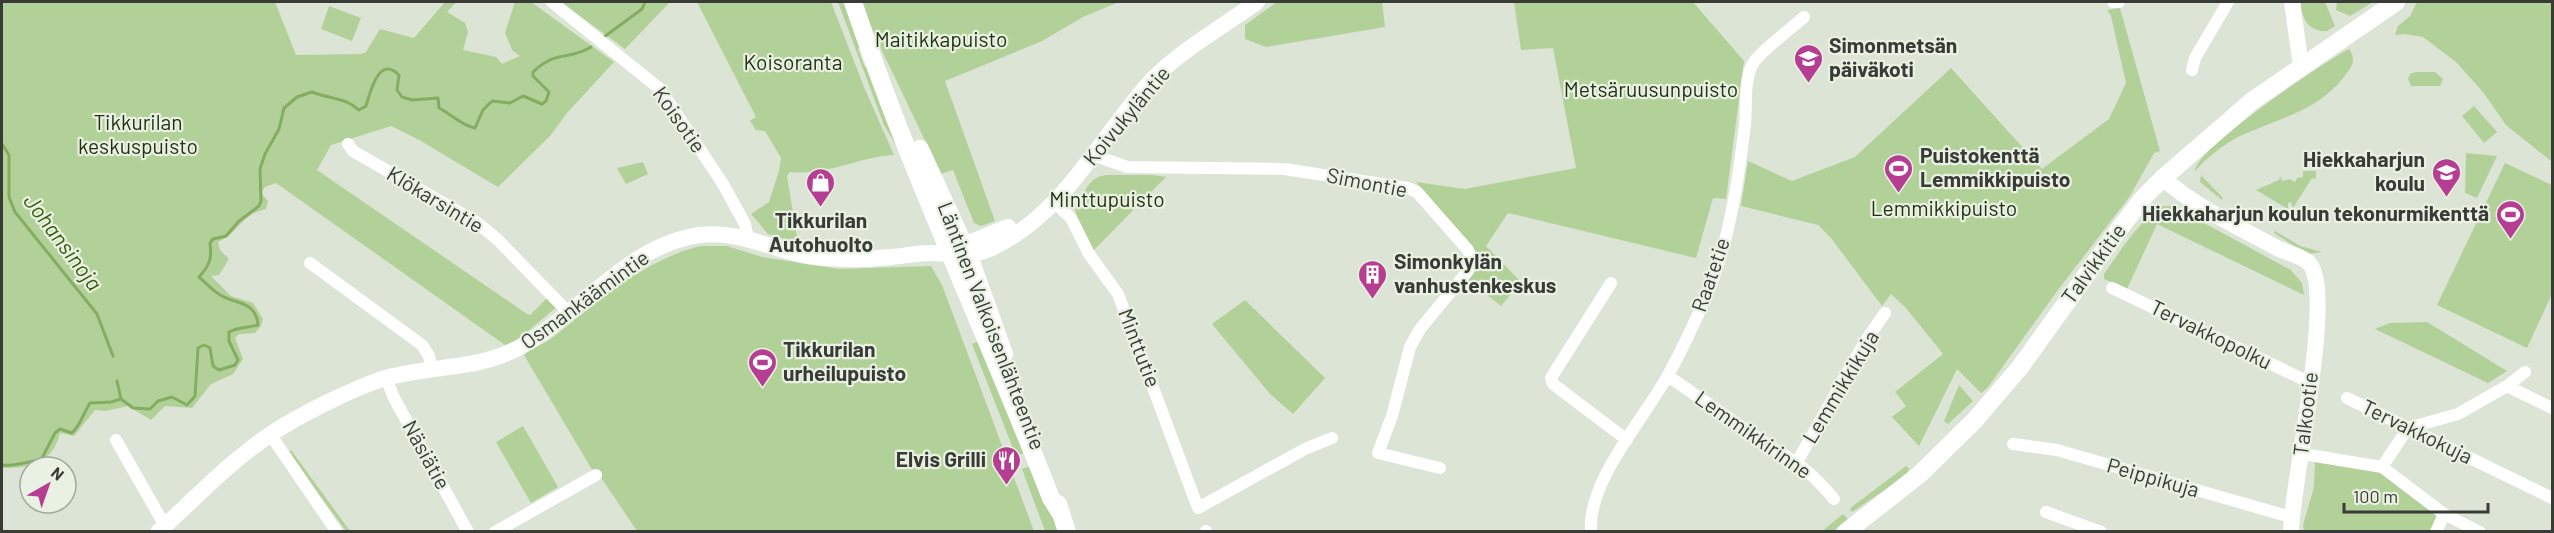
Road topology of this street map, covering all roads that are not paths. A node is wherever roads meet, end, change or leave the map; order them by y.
1 (552, 2) edge
2 (853, 2) edge
3 (1257, 2) edge
4 (2228, 2) edge
5 (2292, 2) edge
6 (2396, 2) edge
7 (1804, 17) dead end
8 (2301, 66) junction
9 (2192, 70) dead end
10 (348, 144) dead end
11 (1093, 155) junction
12 (2163, 178) junction
13 (1054, 202) junction
14 (747, 239) junction
15 (961, 252) junction
16 (310, 263) dead end
17 (1611, 284) dead end
18 (2112, 288) dead end
19 (568, 312) junction
20 (1886, 313) dead end
21 (432, 370) junction
22 (2525, 372) dead end
23 (1668, 376) junction
24 (386, 378) junction
25 (2311, 383) junction
26 (2507, 386) junction
27 (2347, 398) dead end
28 (2553, 408) edge
29 (2408, 428) junction
30 (270, 434) junction
31 (1332, 438) dead end
32 (116, 440) dead end
33 (1627, 440) junction
34 (2013, 444) dead end
35 (2303, 454) junction
36 (1797, 462) junction
37 (2382, 467) junction
38 (1440, 468) dead end
39 (596, 475) dead end
40 (2553, 498) edge
41 (1834, 499) dead end
42 (2046, 512) dead end
43 (2444, 514) junction
44 (2291, 524) edge
45 (162, 529) edge
46 (337, 531) edge
47 (468, 531) edge
48 (495, 531) edge
49 (1067, 531) edge
50 (1591, 531) edge
51 (1846, 531) edge
52 (2101, 531) edge
53 (2436, 531) edge
54 (2480, 531) edge

1 - 14 street, Koisotie
2 - 15 main road, Läntinen Valkoisenlähteentie
3 - 11 street, Koivukyläntie
4 - 9 street
5 - 8 street
6 - 8 main road, Talvikkitie
7 - 23 street, Raatetie
8 - 12 main road, Talvikkitie
10 - 19 street, Klökarsintie
11 - 13 street, Koivukyläntie
11 - 38 street, Simontie
12 - 25 street, Talkootie
12 - 51 main road, Talvikkitie
13 - 15 street, Koivukyläntie
13 - 31 street, Minttutie
14 - 15 street, Osmankäämintie
14 - 19 street, Osmankäämintie
15 - 49 main road, Läntinen Valkoisenlähteentie
16 - 21 street
17 - 33 street
18 - 25 street, Tervakkopolku
19 - 21 street, Osmankäämintie
20 - 36 street, Lemmikkikuja
21 - 24 street, Osmankäämintie
22 - 26 street
23 - 33 street, Raatetie
23 - 36 street, Lemmikkirinne
24 - 30 street, Osmankäämintie
24 - 47 street, Näsiätie
25 - 35 street, Talkootie
26 - 28 street
26 - 29 street
27 - 29 street, Tervakkokuja
29 - 37 street
29 - 40 street, Tervakkokuja
30 - 45 street, Osmankäämintie
30 - 46 street
32 - 45 street
33 - 50 street, Raatetie
34 - 44 street, Peippikuja
35 - 37 street
35 - 44 street, Talkootie
36 - 41 street, Lemmikkirinne
37 - 43 street
39 - 48 street
42 - 52 street
43 - 53 street
43 - 54 street

